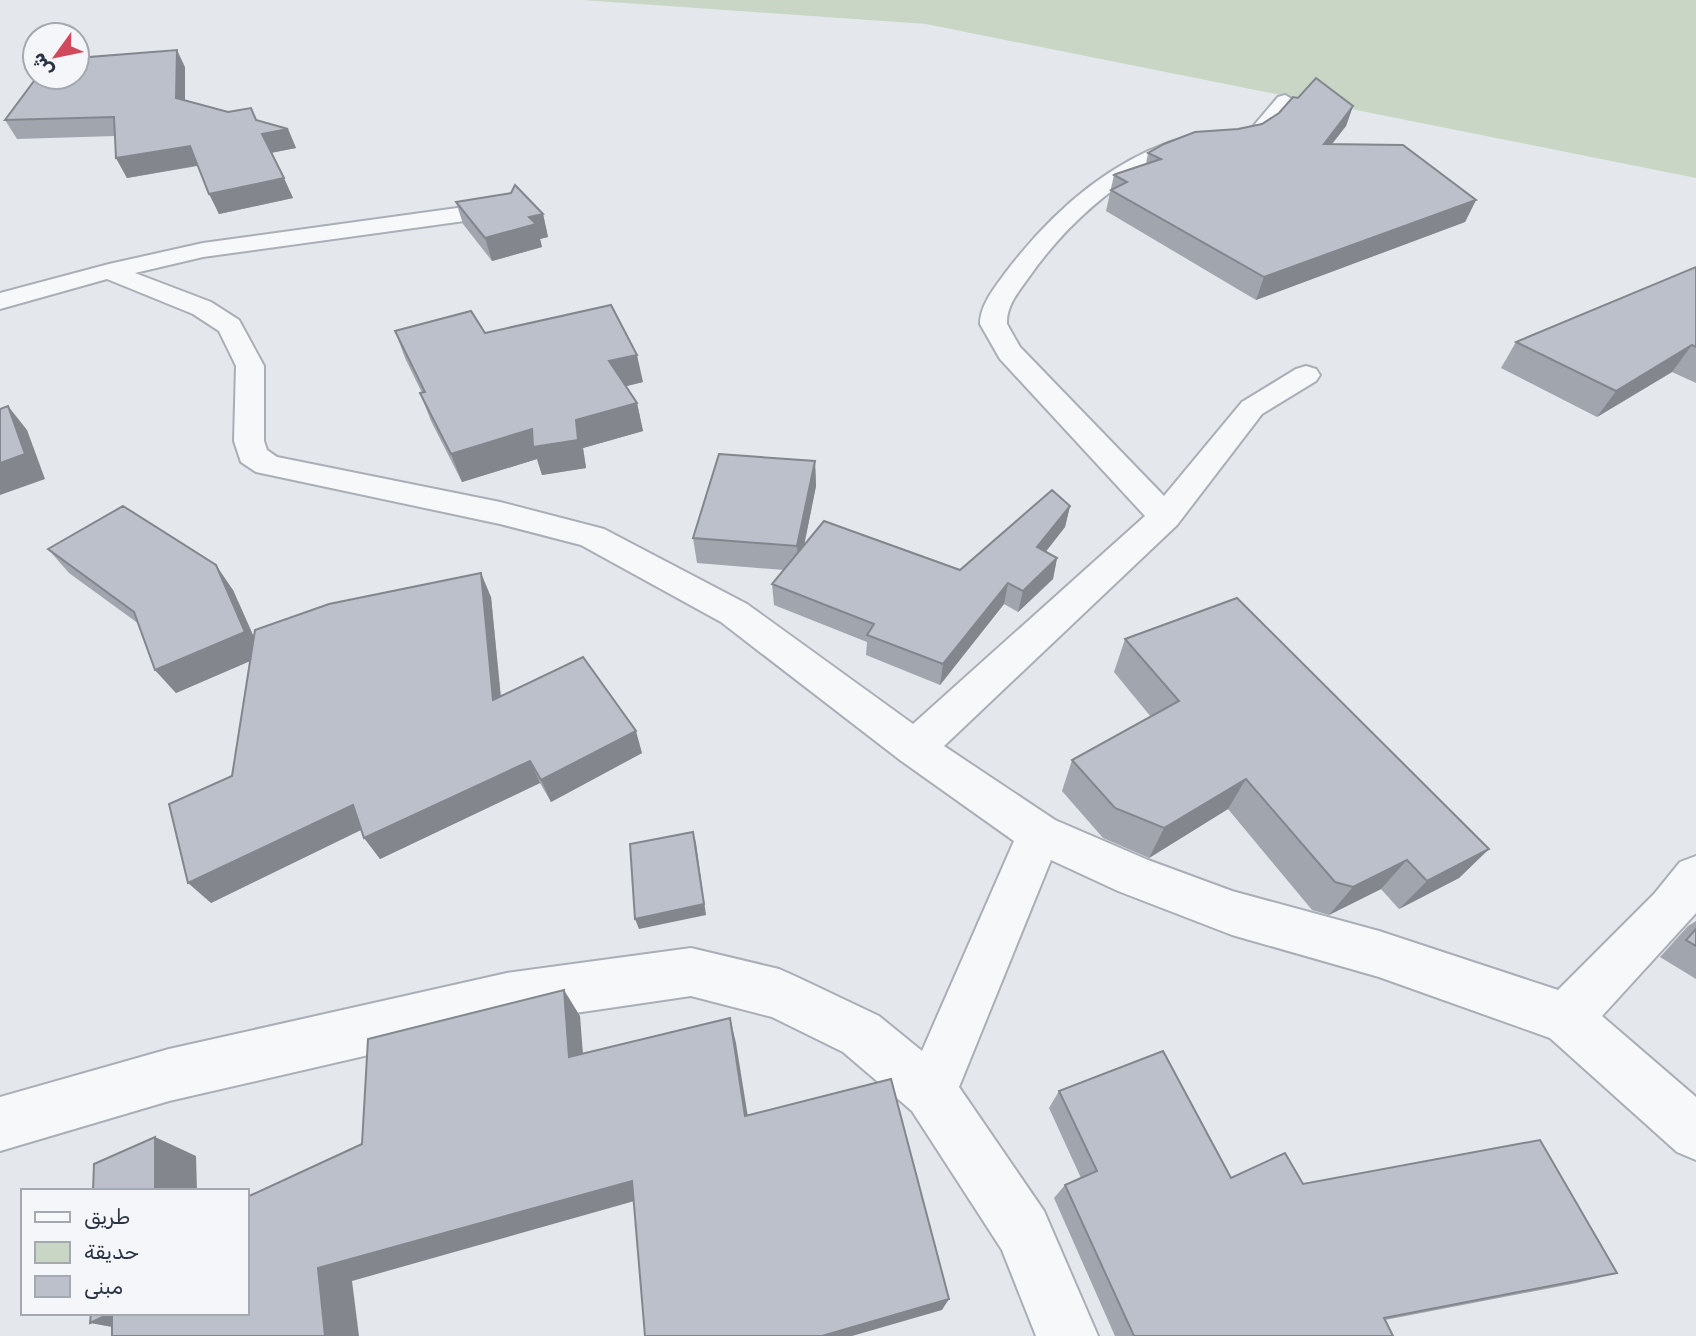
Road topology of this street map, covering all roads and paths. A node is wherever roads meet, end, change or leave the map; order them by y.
1 (1285, 101) edge
2 (508, 208) edge
3 (109, 271) junction
4 (0, 301) edge
5 (1306, 374) dead end
6 (1165, 517) junction
7 (915, 748) junction
8 (1038, 834) junction
9 (1696, 877) edge
10 (1566, 1018) junction
11 (931, 1092) junction
12 (0, 1124) edge
13 (1696, 1133) edge
14 (1067, 1336) edge

1 - 6 street
2 - 3 street
3 - 4 street
3 - 7 street
5 - 6 street
6 - 7 street
7 - 8 street
8 - 10 street
8 - 11 street
9 - 10 street
10 - 13 street
11 - 12 street
11 - 14 street

